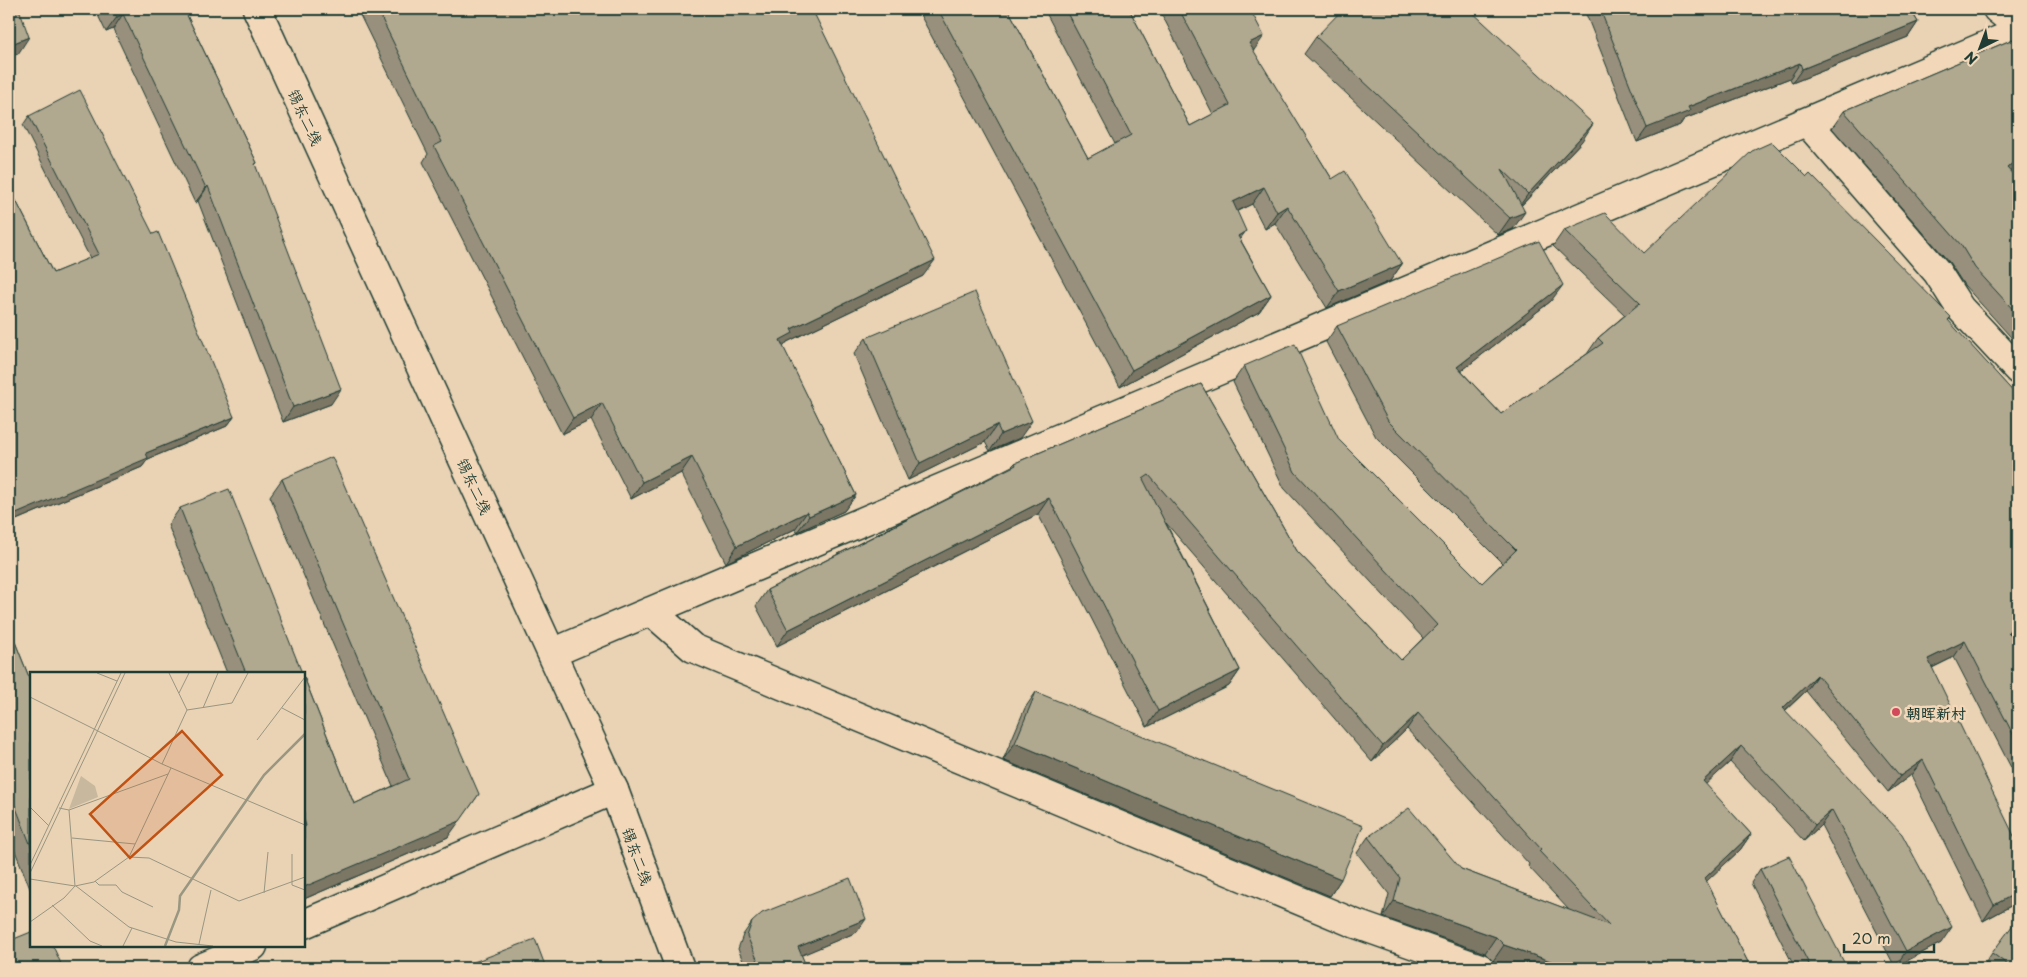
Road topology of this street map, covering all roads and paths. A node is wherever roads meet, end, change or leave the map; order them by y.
1 (256, 9) edge
2 (1998, 9) edge
3 (2018, 26) edge
4 (2018, 32) edge
5 (1807, 122) junction
6 (2018, 370) edge
7 (651, 611) junction
8 (552, 653) junction
9 (614, 790) junction
10 (305, 924) edge
11 (251, 947) edge
12 (201, 968) edge
13 (680, 968) edge
14 (1480, 968) edge

1 - 8 street, 锡东二线
2 - 3 street
4 - 5 street
5 - 6 street
5 - 7 street
7 - 8 street
7 - 14 street
8 - 9 street, 锡东二线
9 - 10 street
9 - 13 street, 锡东二线
11 - 12 street

